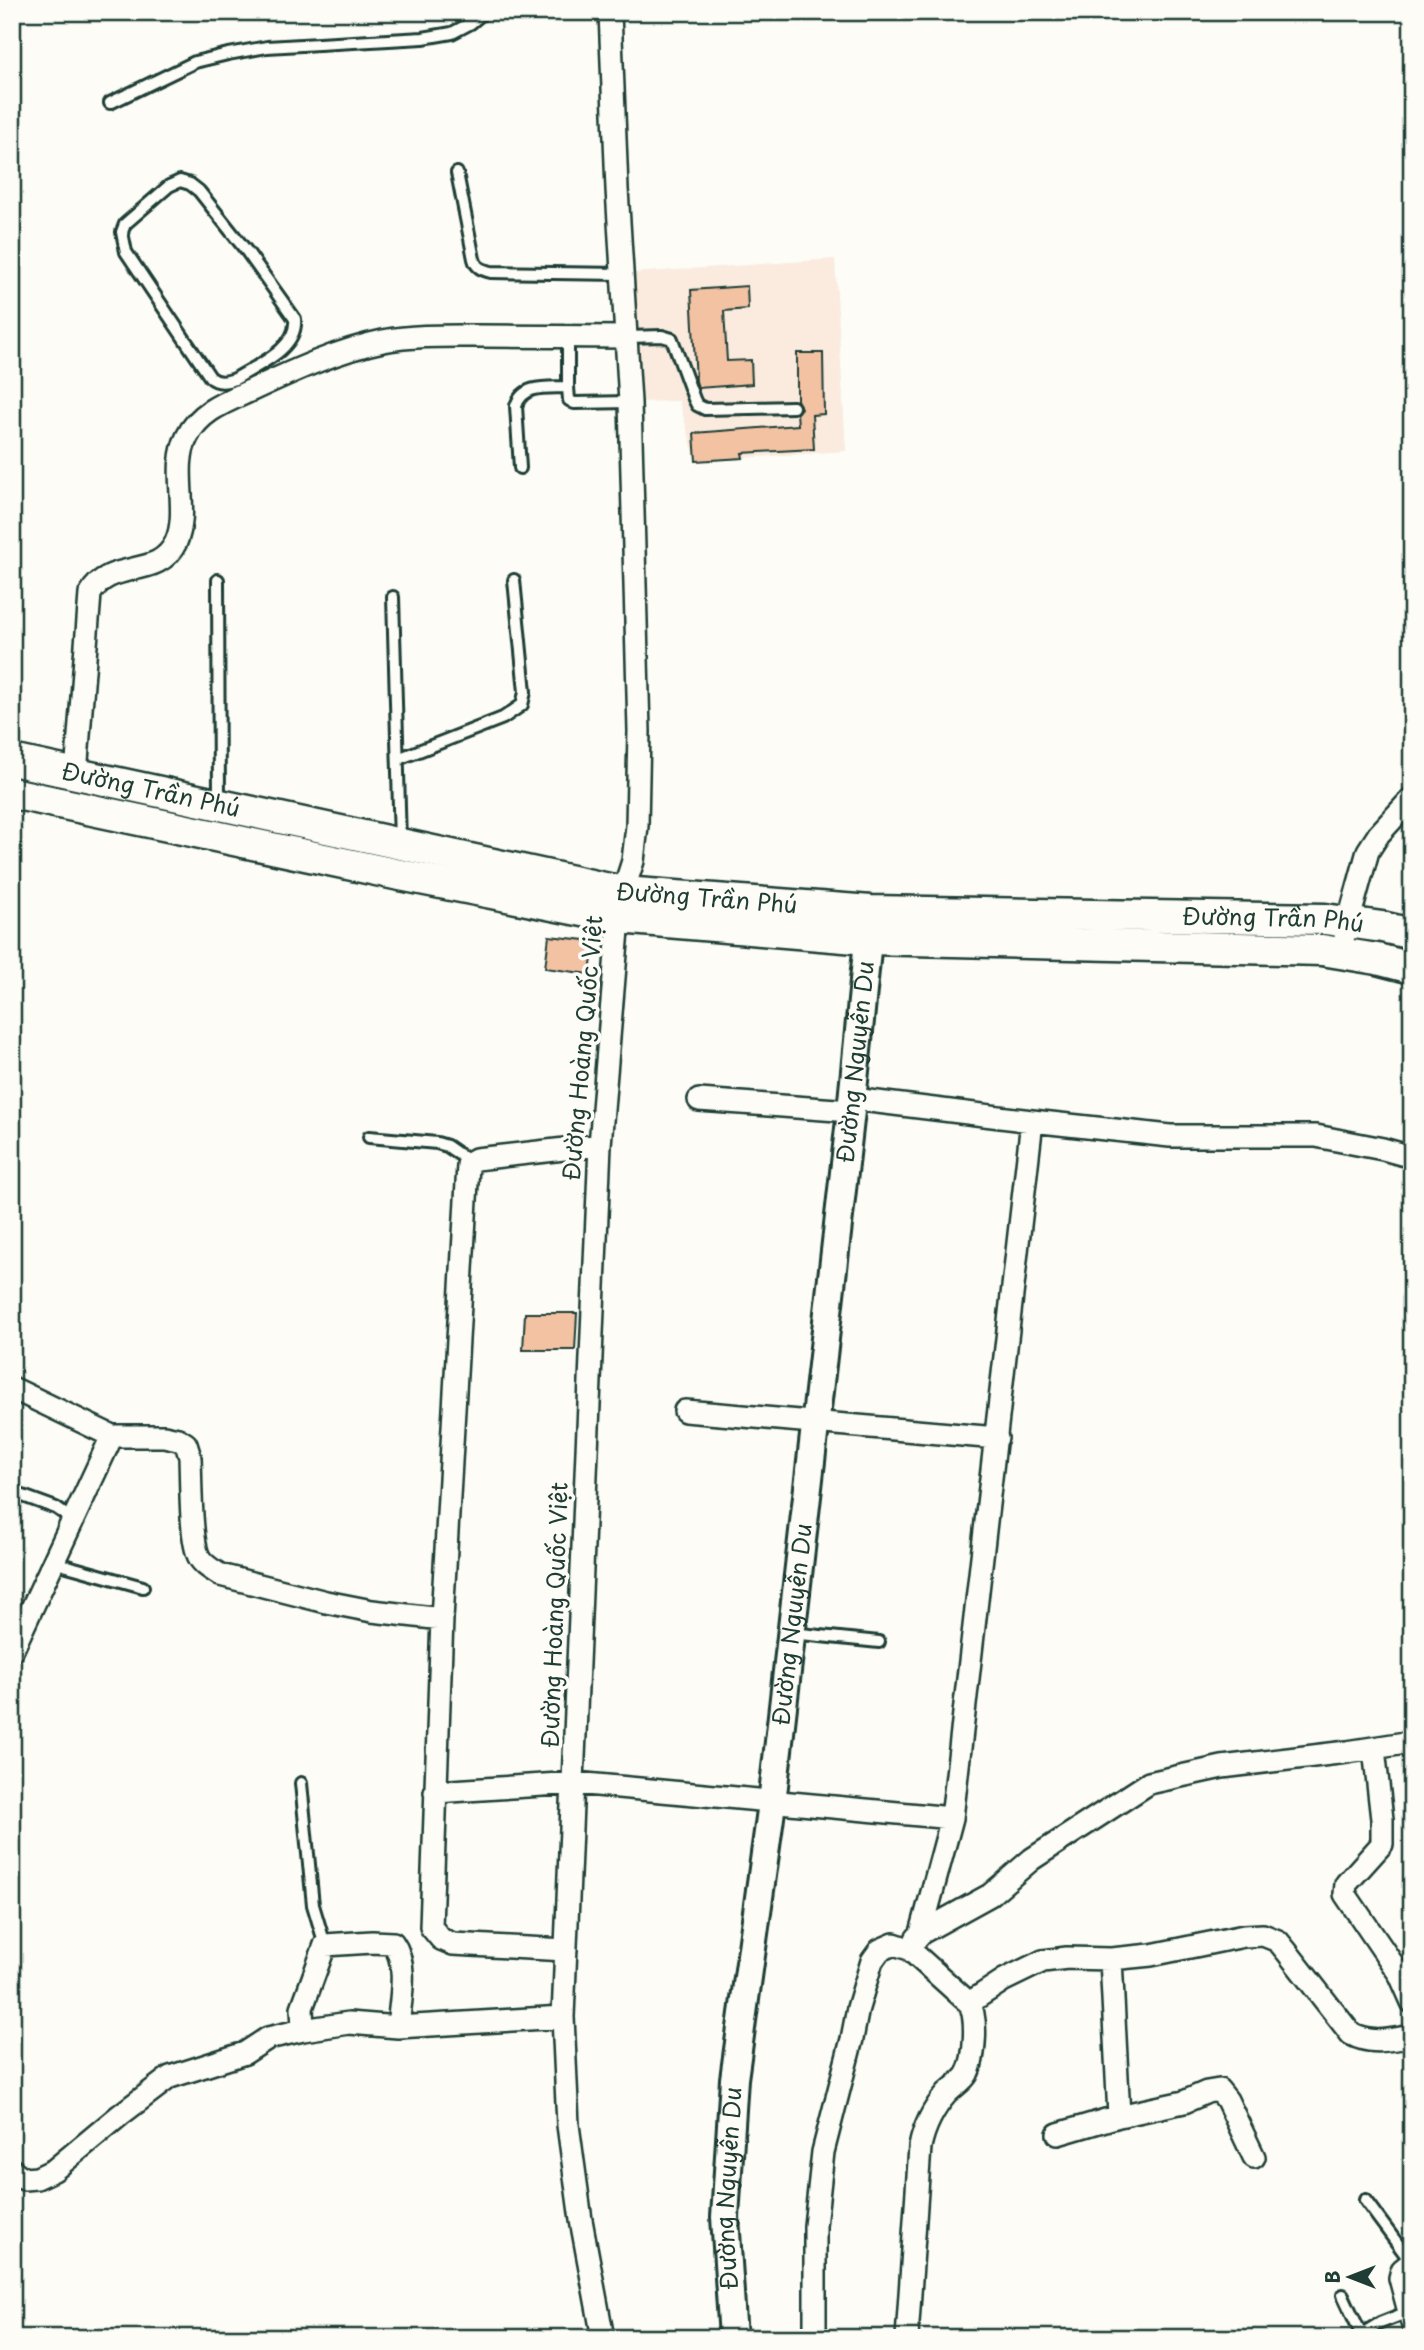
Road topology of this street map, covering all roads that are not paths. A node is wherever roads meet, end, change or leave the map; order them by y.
1 (484, 12) edge
2 (610, 12) edge
3 (110, 103) dead end
4 (457, 173) dead end
5 (623, 274) junction
6 (568, 337) junction
7 (627, 337) junction
8 (283, 348) junction
9 (298, 369) junction
10 (568, 387) junction
11 (630, 402) junction
12 (793, 407) dead end
13 (520, 468) dead end
14 (218, 580) dead end
15 (513, 580) dead end
16 (393, 597) dead end
17 (398, 759) junction
18 (12, 761) edge
19 (76, 774) junction
20 (12, 793) edge
21 (1412, 797) edge
22 (219, 804) junction
23 (400, 845) junction
24 (621, 905) junction
25 (1348, 922) junction
26 (869, 925) junction
27 (1412, 934) edge
28 (1340, 953) junction
29 (1412, 968) edge
30 (699, 1100) dead end
31 (852, 1105) junction
32 (1032, 1121) junction
33 (369, 1137) dead end
34 (600, 1144) junction
35 (1412, 1157) edge
36 (470, 1162) junction
37 (12, 1388) edge
38 (685, 1411) dead end
39 (815, 1424) junction
40 (112, 1436) junction
41 (997, 1438) junction
42 (12, 1492) edge
43 (73, 1520) junction
44 (53, 1562) junction
45 (143, 1587) dead end
46 (442, 1619) junction
47 (791, 1633) junction
48 (879, 1642) dead end
49 (12, 1651) edge
50 (1412, 1742) edge
51 (1374, 1749) junction
52 (301, 1783) dead end
53 (575, 1783) junction
54 (435, 1792) junction
55 (772, 1803) junction
56 (952, 1818) junction
57 (915, 1941) junction
58 (325, 1945) junction
59 (566, 1950) junction
60 (1111, 1959) junction
61 (1412, 2002) edge
62 (970, 2003) junction
63 (564, 2017) junction
64 (398, 2027) junction
65 (303, 2030) junction
66 (1412, 2036) edge
67 (1119, 2116) junction
68 (1058, 2134) dead end
69 (1254, 2157) dead end
70 (12, 2170) edge
71 (1365, 2200) dead end
72 (1411, 2262) edge
73 (1343, 2295) dead end
74 (1410, 2318) edge
75 (1363, 2336) edge
76 (603, 2338) edge
77 (733, 2338) edge
78 (816, 2338) edge
79 (906, 2338) edge

1 - 3 lane
2 - 5 street, Đường Hoàng Quốc Việt
4 - 5 lane
5 - 7 street, Đường Hoàng Quốc Việt
6 - 7 street
6 - 9 street
6 - 10 lane
7 - 11 street, Đường Hoàng Quốc Việt
7 - 12 lane
8 - 8 lane
8 - 9 lane
9 - 19 street
10 - 11 lane
10 - 13 lane
11 - 24 street, Đường Hoàng Quốc Việt
14 - 22 lane
15 - 17 lane
16 - 17 lane
17 - 23 lane
18 - 19 main road, Đường Trần Phú
19 - 22 main road, Đường Trần Phú
20 - 24 main road, Đường Trần Phú
21 - 25 street
22 - 23 main road, Đường Trần Phú
23 - 24 main road, Đường Trần Phú
24 - 26 main road, Đường Trần Phú
24 - 34 street, Đường Hoàng Quốc Việt
25 - 26 main road, Đường Trần Phú
25 - 27 main road, Đường Trần Phú
25 - 28 street
26 - 28 main road, Đường Trần Phú
26 - 31 street, Đường Nguyễn Du
28 - 29 main road, Đường Trần Phú
30 - 31 street
31 - 32 street
31 - 39 street, Đường Nguyễn Du
32 - 35 street
32 - 41 street
33 - 36 lane
34 - 36 street
34 - 53 street, Đường Hoàng Quốc Việt
36 - 46 street
37 - 40 street
38 - 39 street
39 - 41 street
39 - 47 street, Đường Nguyễn Du
40 - 43 street
40 - 46 street
41 - 56 street
42 - 43 lane
43 - 44 street
44 - 45 lane
44 - 49 street
46 - 54 street
47 - 48 lane
47 - 55 street, Đường Nguyễn Du
50 - 51 street
51 - 57 street
51 - 61 street
52 - 58 lane
53 - 54 street
53 - 55 street
53 - 59 street, Đường Hoàng Quốc Việt
54 - 59 street
55 - 56 street
55 - 77 street, Đường Nguyễn Du
56 - 57 street
57 - 62 street
57 - 78 street
58 - 64 street
58 - 65 street
59 - 63 street, Đường Hoàng Quốc Việt
60 - 62 street
60 - 66 street
60 - 67 street
62 - 79 street
63 - 64 street
63 - 76 street, Đường Hoàng Quốc Việt
64 - 65 street
65 - 70 street
67 - 68 street
67 - 69 street
71 - 72 lane
72 - 74 street
73 - 75 lane
74 - 75 lane

